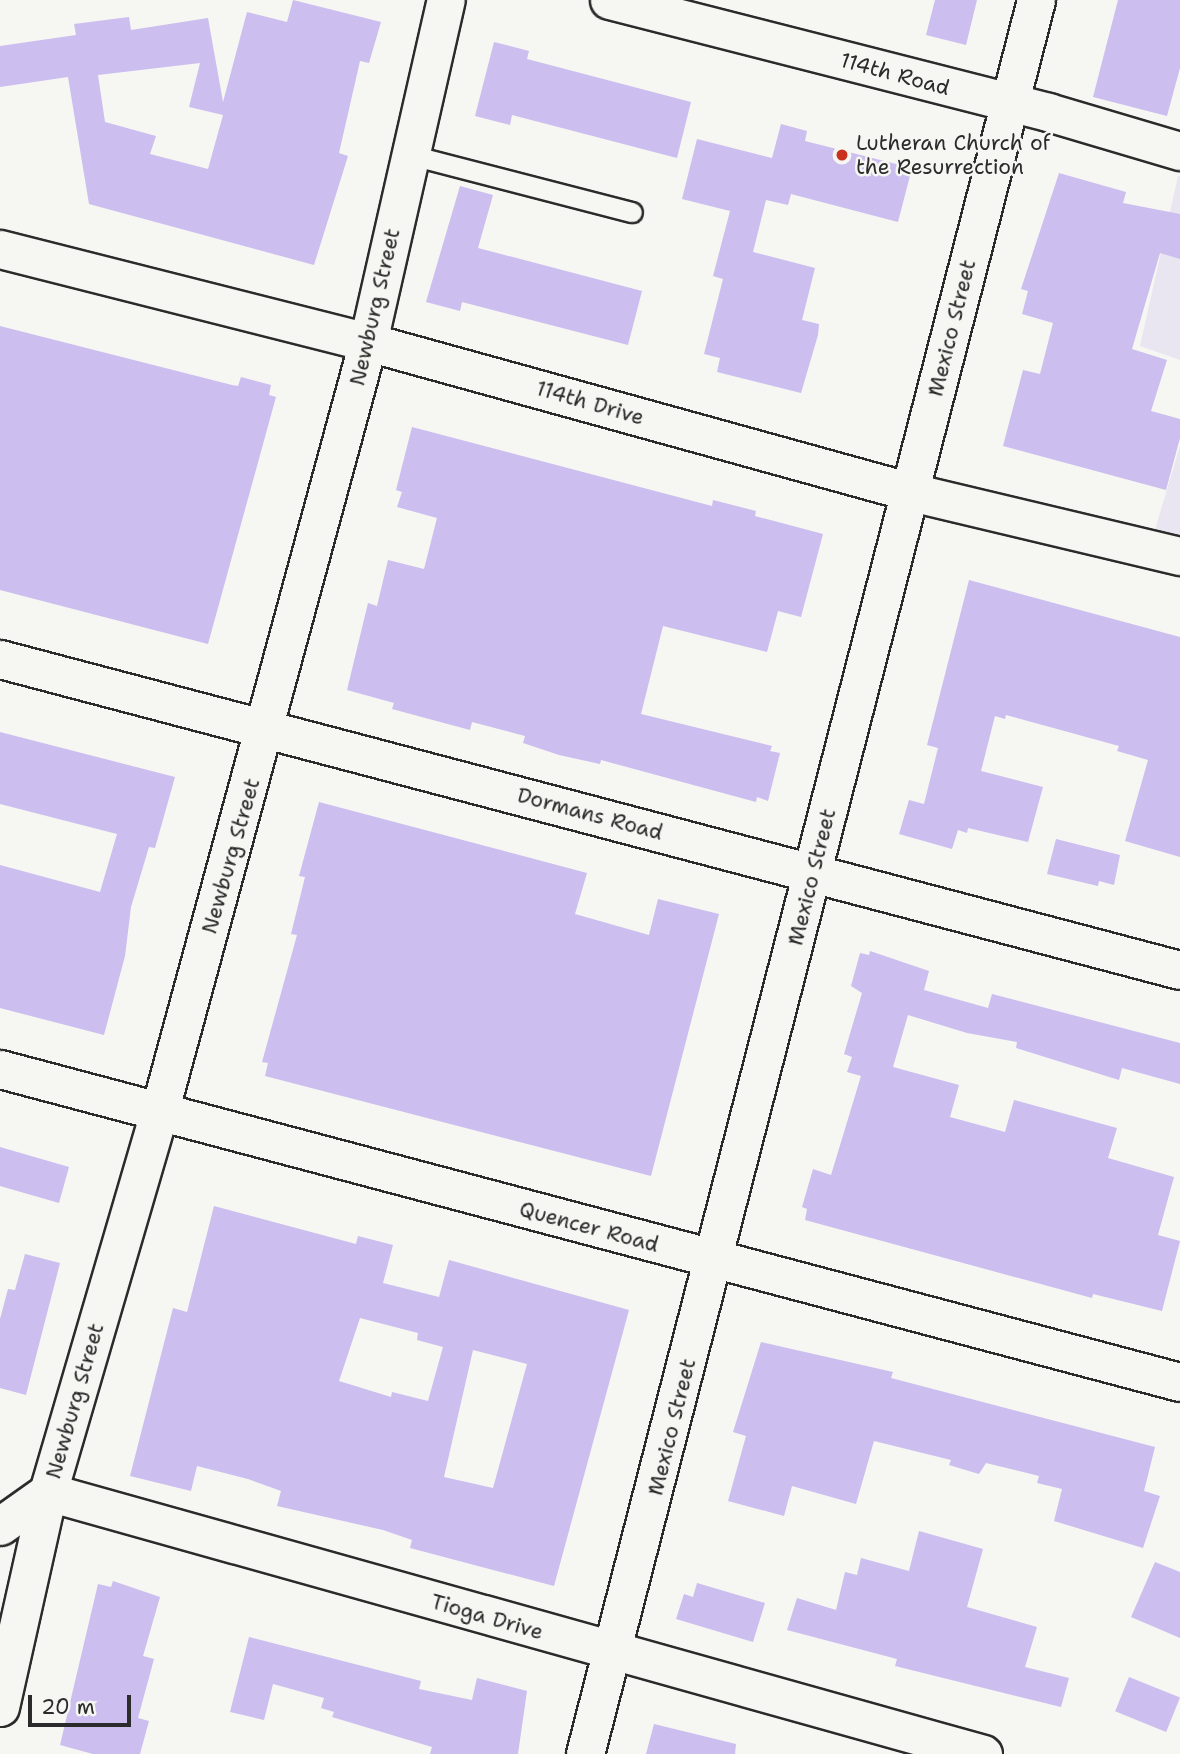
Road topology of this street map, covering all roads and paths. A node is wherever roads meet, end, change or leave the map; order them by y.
1 (446, 0) edge
2 (609, 0) edge
3 (1036, 0) edge
4 (1008, 103) junction
5 (1180, 151) edge
6 (411, 155) junction
7 (632, 212) dead end
8 (0, 249) edge
9 (368, 342) junction
10 (911, 492) junction
11 (1180, 556) edge
12 (0, 659) edge
13 (266, 729) junction
14 (813, 874) junction
15 (1180, 970) edge
16 (0, 1069) edge
17 (160, 1109) junction
18 (715, 1262) junction
19 (1180, 1382) edge
20 (48, 1492) junction
21 (0, 1526) edge
22 (614, 1653) junction
23 (0, 1707) edge
24 (585, 1754) edge
25 (983, 1754) edge

1 - 6 street, Newburg Street
2 - 4 street, 114th Road
3 - 4 street, Mexico Street
4 - 5 street, 114th Road
4 - 10 street, Mexico Street
6 - 7 lane
6 - 9 street, Newburg Street
8 - 9 street, 114th Drive
9 - 10 street, 114th Drive
9 - 13 street, Newburg Street
10 - 11 street, 114th Drive
10 - 14 street, Mexico Street
12 - 13 street, Dormans Road
13 - 14 street, Dormans Road
13 - 17 street, Newburg Street
14 - 15 street, Dormans Road
14 - 18 street, Mexico Street
16 - 17 street, Quencer Road
17 - 18 street, Quencer Road
17 - 20 street, Newburg Street
18 - 19 street, Quencer Road
18 - 22 street, Mexico Street
20 - 21 street
20 - 22 street, Tioga Drive
20 - 23 street, Newburg Street
22 - 24 street, Mexico Street
22 - 25 street, Tioga Drive

